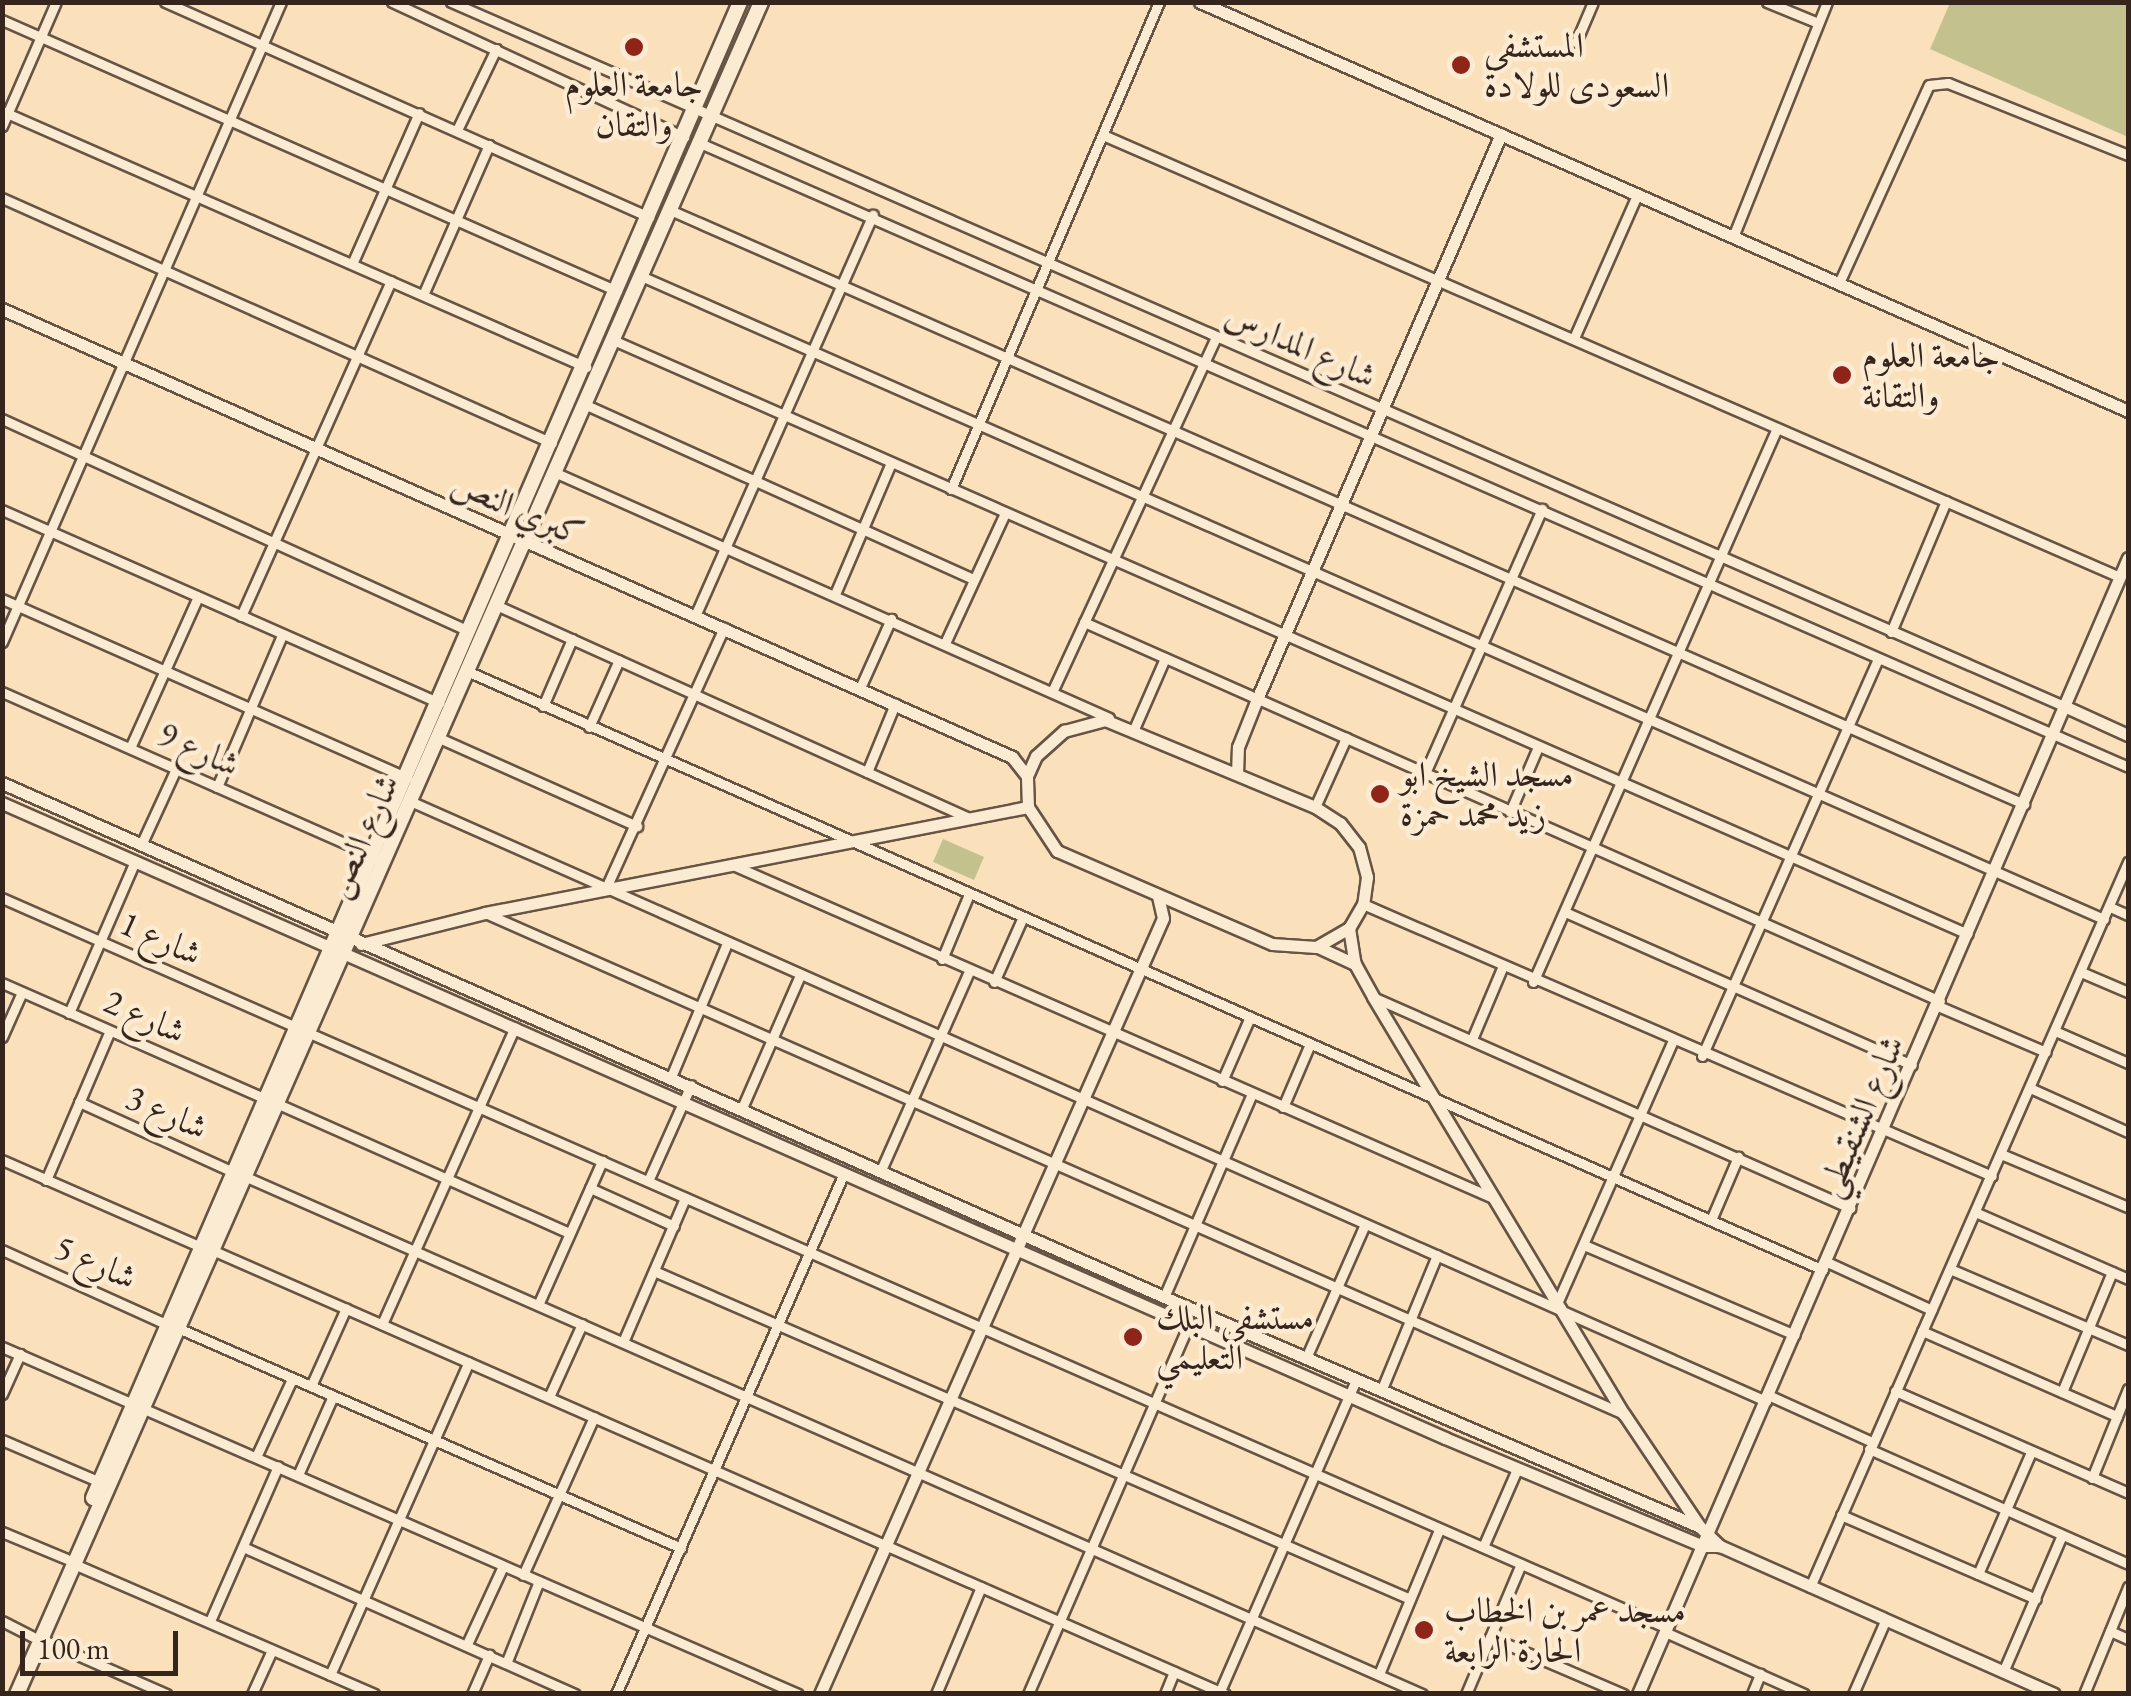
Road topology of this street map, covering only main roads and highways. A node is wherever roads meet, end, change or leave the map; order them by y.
1 (740, 2) edge
2 (761, 2) edge
3 (704, 113) junction
4 (693, 140) junction
5 (518, 538) junction
6 (413, 780) junction
7 (347, 944) junction
8 (138, 1406) junction
9 (70, 1562) junction
10 (37, 1637) junction
11 (7, 1694) edge
12 (17, 1694) edge

1 - 3 main road, شارع النص
2 - 3 main road, شارع النص
3 - 4 main road, شارع النص
4 - 5 main road, شارع النص
4 - 5 main road, شارع النص
5 - 6 main road, شارع النص
5 - 6 main road, شارع النص
6 - 7 main road, شارع النص
6 - 7 main road, شارع النص
7 - 8 main road, شارع النص
8 - 9 main road, شارع النص
8 - 9 main road, شارع النص
9 - 10 main road, شارع النص
10 - 11 main road, شارع النص
10 - 12 main road, شارع النص

